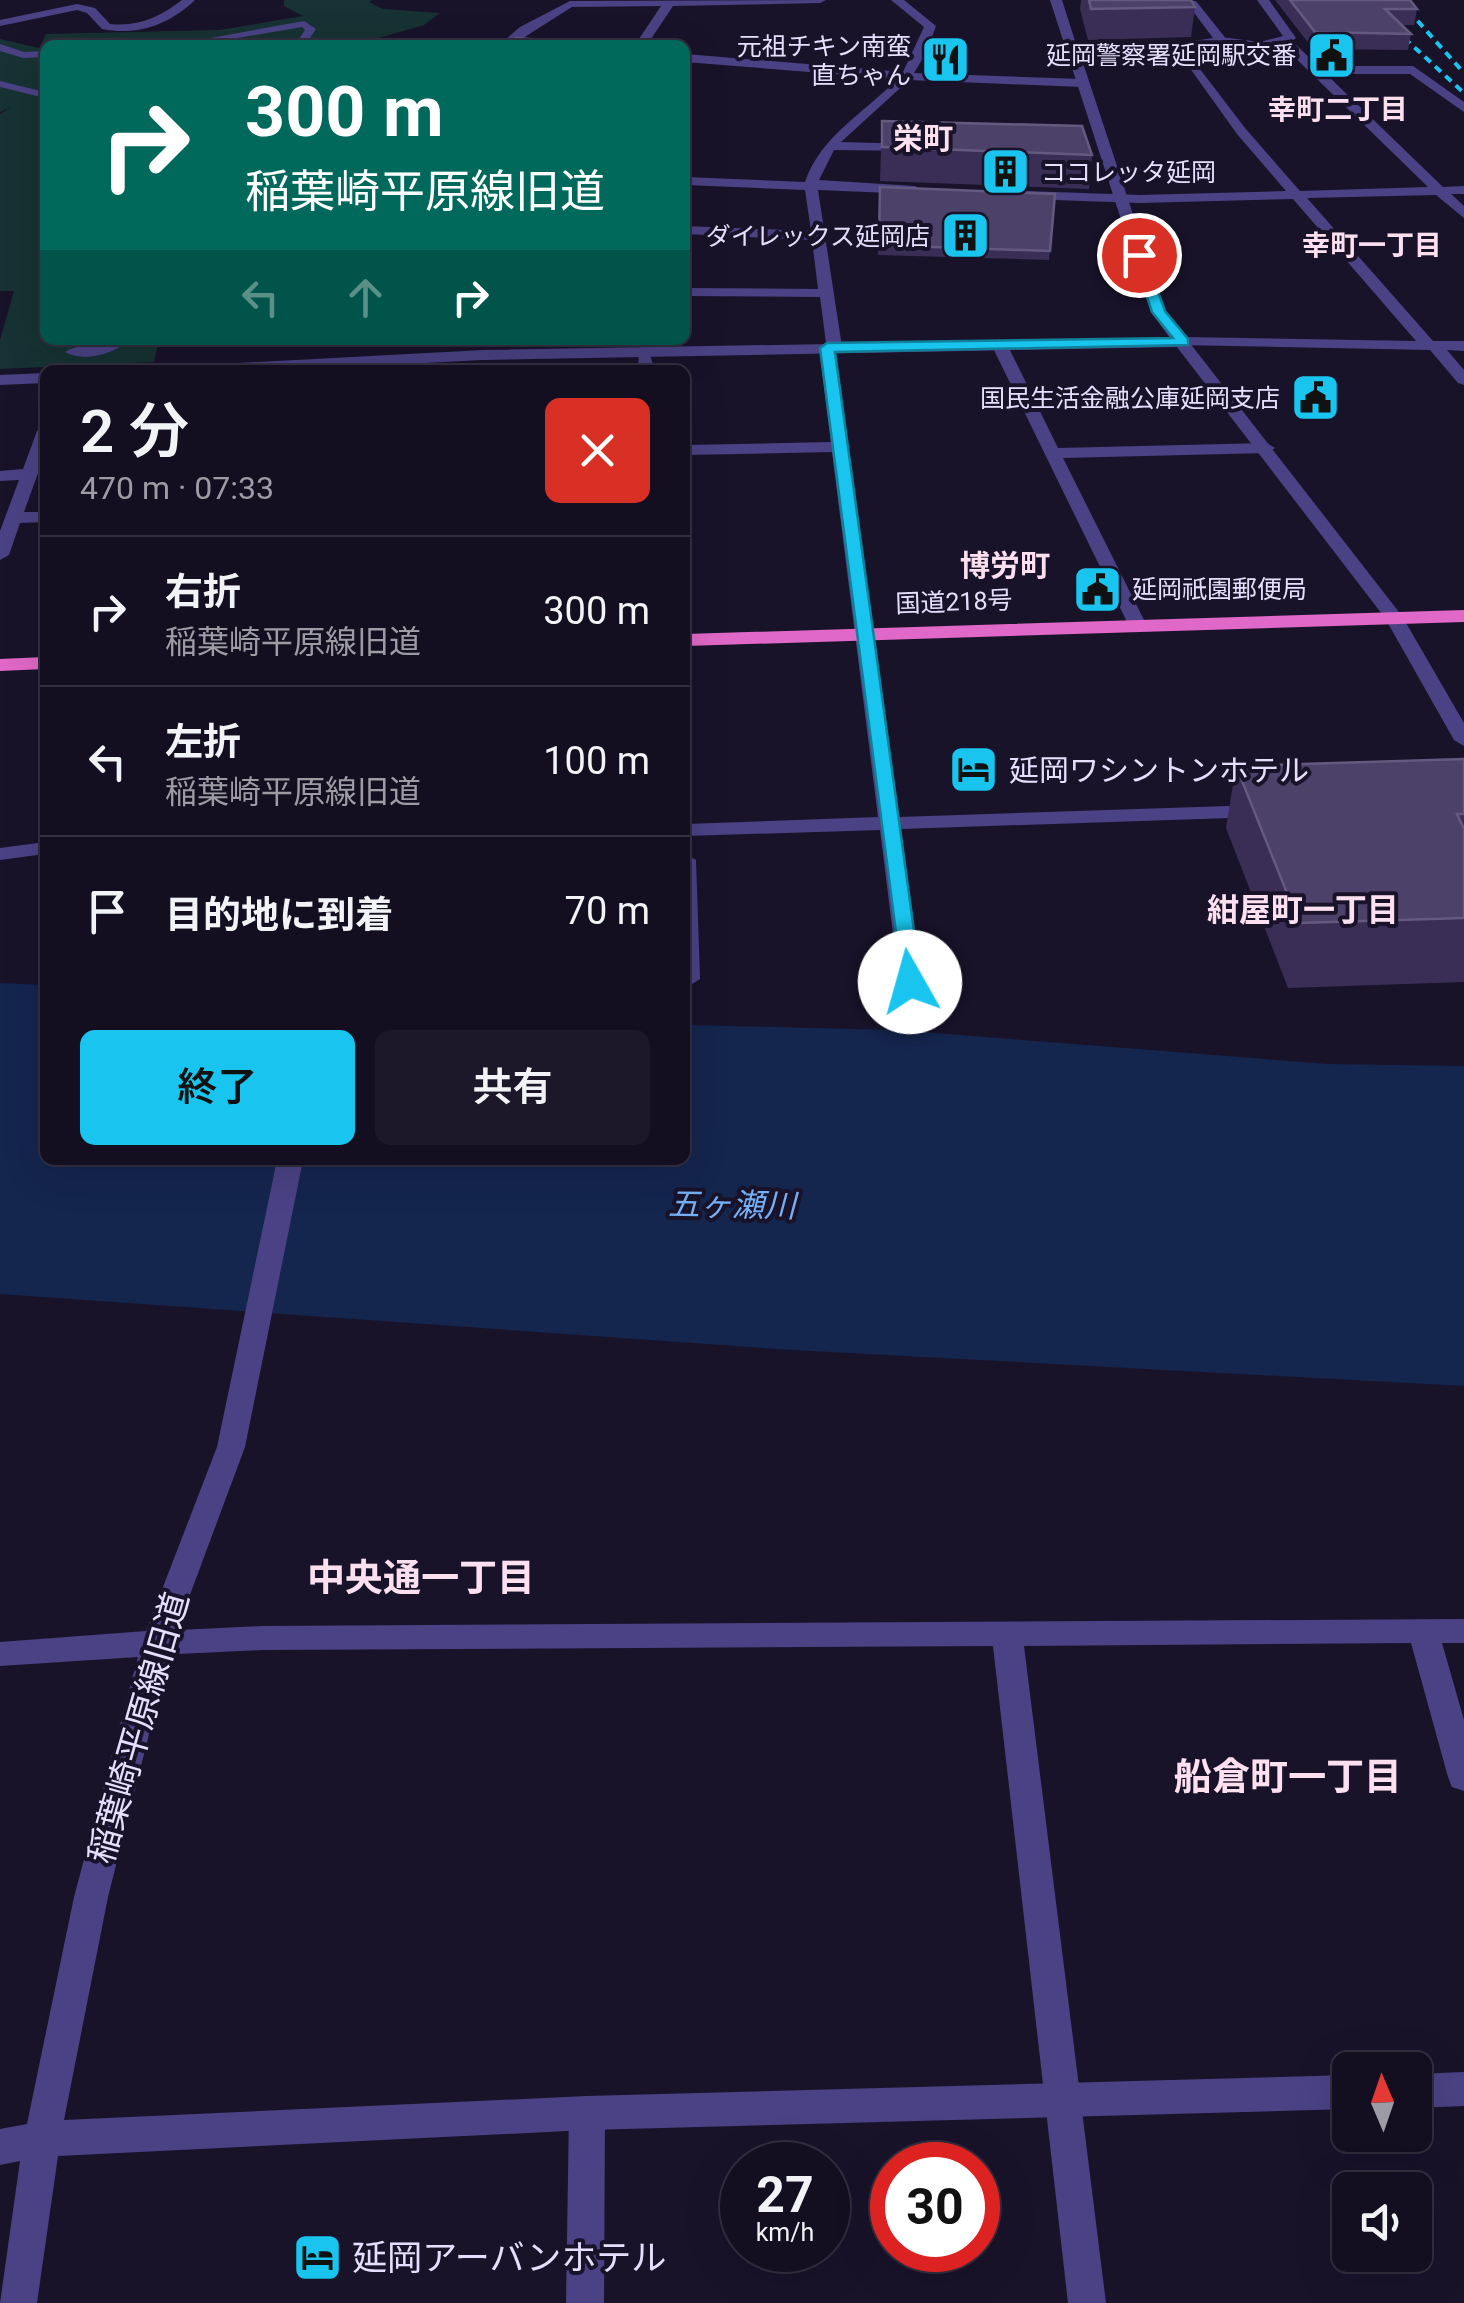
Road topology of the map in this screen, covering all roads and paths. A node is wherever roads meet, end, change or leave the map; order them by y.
1 (189, 0) edge
2 (762, 0) edge
3 (820, 0) edge
4 (897, 0) edge
5 (1056, 0) edge
6 (1158, 0) edge
7 (1180, 0) edge
8 (1263, 0) edge
9 (670, 1) edge
10 (1074, 1) edge
11 (570, 2) edge
12 (0, 23) edge
13 (208, 40) edge
14 (303, 40) edge
15 (511, 40) edge
16 (644, 40) edge
17 (1221, 40) junction
18 (1285, 42) junction
19 (1260, 45) junction
20 (1180, 46) junction
21 (0, 47) edge
22 (1070, 48) junction
23 (40, 54) edge
24 (24, 55) junction
25 (690, 58) edge
26 (12, 66) dead end
27 (1316, 70) junction
28 (910, 76) junction
29 (1082, 82) junction
30 (0, 84) edge
31 (40, 95) edge
32 (1464, 108) edge
33 (832, 146) junction
34 (929, 148) edge
35 (1085, 151) edge
36 (1104, 152) junction
37 (690, 181) edge
38 (812, 186) junction
39 (1464, 190) edge
40 (927, 191) edge
41 (1440, 191) junction
42 (1004, 194) edge
43 (1298, 195) junction
44 (1120, 198) junction
45 (1464, 214) edge
46 (690, 230) edge
47 (819, 236) junction
48 (690, 292) edge
49 (827, 293) junction
50 (1184, 342) junction
51 (999, 344) junction
52 (77, 345) edge
53 (114, 345) edge
54 (1431, 345) junction
55 (1464, 346) edge
56 (830, 347) junction
57 (644, 352) junction
58 (468, 363) edge
59 (385, 365) edge
60 (645, 365) edge
61 (40, 378) edge
62 (0, 380) edge
63 (1464, 380) edge
64 (40, 443) edge
65 (841, 447) junction
66 (1267, 448) junction
67 (690, 450) edge
68 (1052, 453) junction
69 (28, 474) junction
70 (0, 476) edge
71 (40, 517) edge
72 (13, 518) junction
73 (0, 555) edge
74 (1393, 616) junction
75 (1464, 616) edge
76 (1136, 624) junction
77 (863, 633) junction
78 (690, 640) edge
79 (40, 664) edge
80 (0, 665) edge
81 (1464, 740) edge
82 (1286, 810) edge
83 (892, 823) junction
84 (690, 830) edge
85 (40, 849) edge
86 (0, 854) edge
87 (910, 982) dead end
88 (289, 1165) edge
89 (1423, 1631) junction
90 (1464, 1631) edge
91 (1007, 1633) junction
92 (157, 1643) junction
93 (0, 1654) edge
94 (1464, 1778) edge
95 (1464, 2089) edge
96 (1432, 2090) edge
97 (1332, 2092) edge
98 (1061, 2100) junction
99 (587, 2113) junction
100 (42, 2139) junction
101 (0, 2146) edge
102 (18, 2303) edge
103 (585, 2303) edge
104 (1087, 2303) edge

1 - 12 street
2 - 3 street
2 - 9 street
4 - 28 street
5 - 10 street
5 - 22 street
6 - 7 street
7 - 17 street
8 - 18 street
9 - 11 street
9 - 16 street
11 - 15 street
13 - 14 lane
17 - 19 street
17 - 20 street
18 - 19 street
18 - 27 street
19 - 20 street
20 - 22 street
20 - 43 street
21 - 24 lane
22 - 29 street
23 - 24 lane
24 - 26 lane
25 - 28 street
27 - 32 street
27 - 41 street
28 - 29 street
28 - 33 street
29 - 36 street
30 - 31 lane
33 - 34 street
33 - 38 street
35 - 36 street
36 - 44 street
37 - 38 street
38 - 40 street
38 - 47 street
39 - 41 street
41 - 43 street
41 - 45 street
42 - 44 street
43 - 44 street
43 - 54 street
44 - 50 street
46 - 47 street
47 - 49 street
48 - 49 street
49 - 56 street
50 - 51 street
50 - 54 street
50 - 66 street
51 - 56 street
51 - 68 street
52 - 53 lane
54 - 55 street
54 - 63 street
56 - 57 street
56 - 65 street
57 - 58 street
57 - 60 street
58 - 59 street
61 - 62 street
64 - 69 street
65 - 67 street
65 - 77 street
66 - 68 street
66 - 74 street
68 - 76 street
69 - 70 street
69 - 72 street
71 - 72 street
72 - 73 street
74 - 75 highway, 国道218号
74 - 76 highway, 国道218号
74 - 81 street
76 - 77 highway, 国道218号
77 - 78 highway, 国道218号
77 - 83 street
79 - 80 highway
82 - 83 street
83 - 84 street
83 - 87 street
85 - 86 street
88 - 92 street, 稲葉崎平原線旧道
89 - 90 street
89 - 91 street
89 - 94 street
91 - 92 street
91 - 98 street
92 - 93 street
92 - 100 street, 稲葉崎平原線旧道
95 - 96 street
97 - 98 street
98 - 99 street
98 - 104 street
99 - 100 street
99 - 103 street
100 - 101 street
100 - 102 street, 稲葉崎平原線旧道

